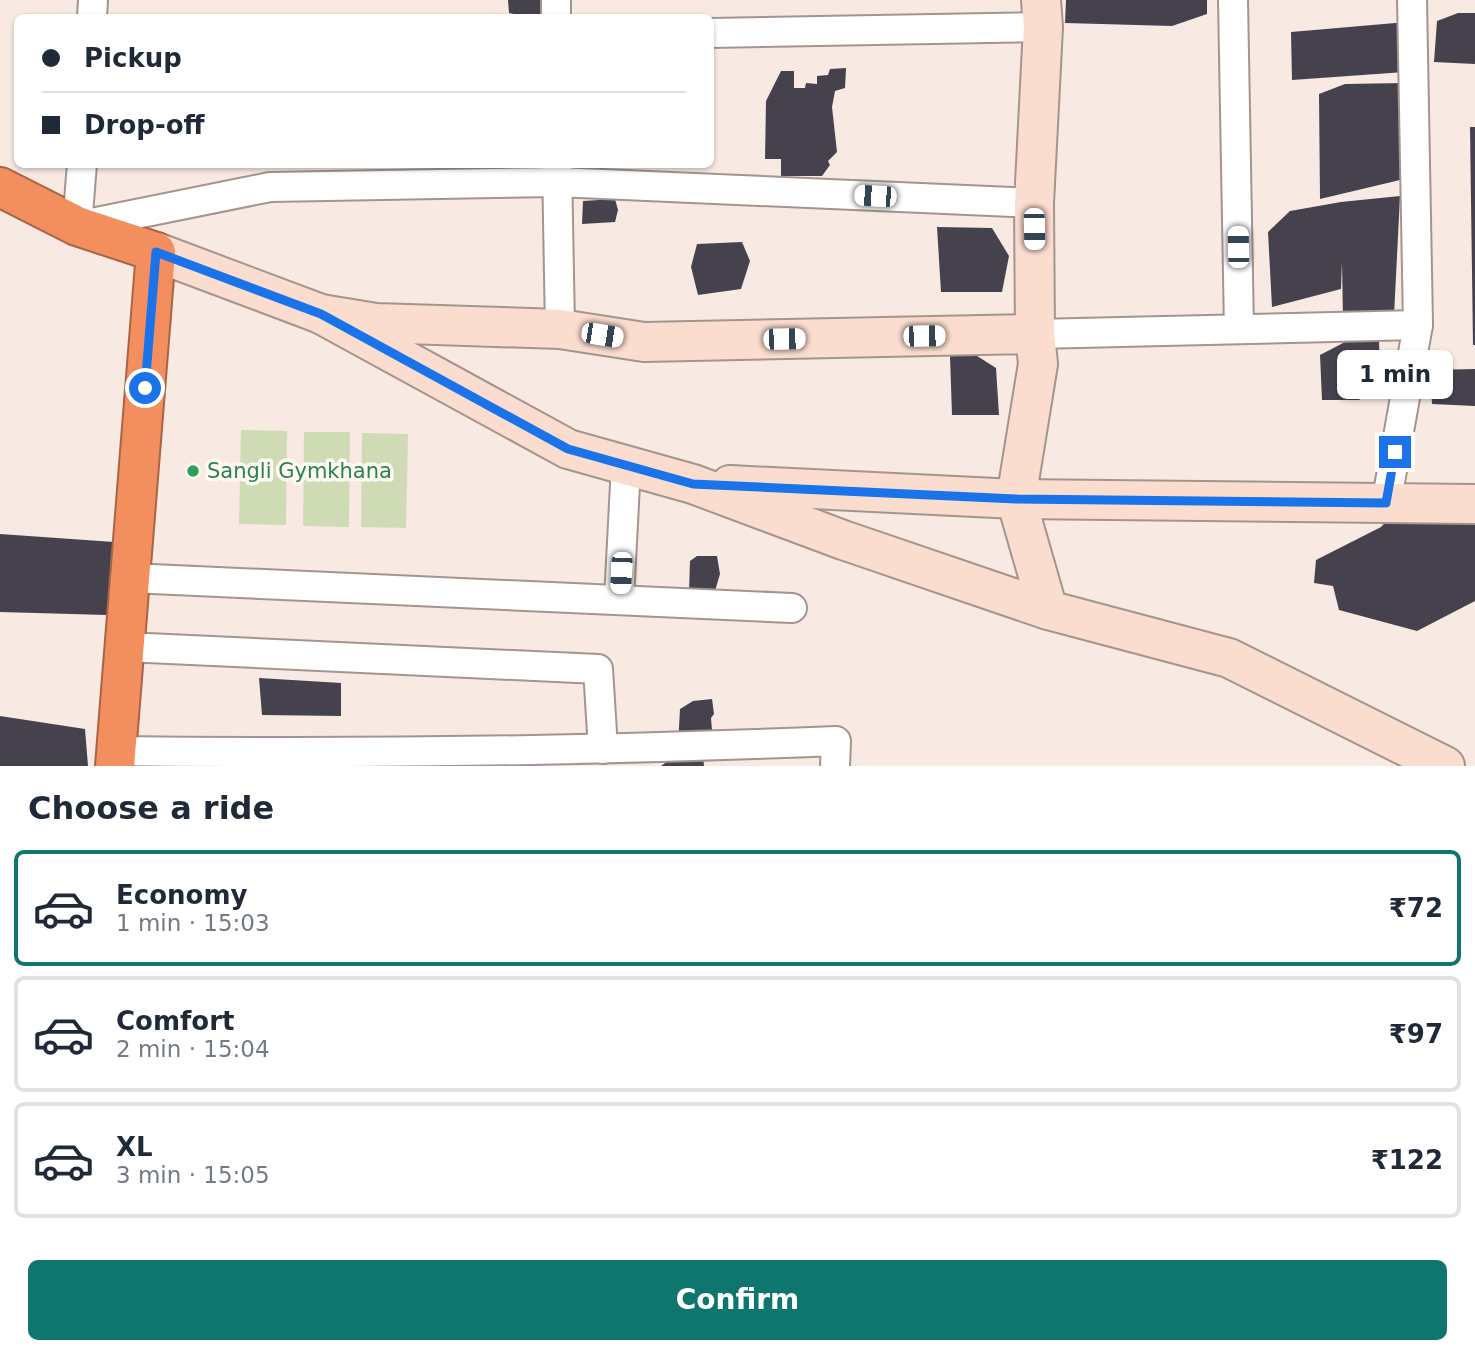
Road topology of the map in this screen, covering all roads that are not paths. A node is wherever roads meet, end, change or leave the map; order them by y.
1 (1233, 0) edge
2 (1412, 0) edge
3 (1042, 13) edge
4 (714, 33) edge
5 (82, 168) edge
6 (557, 173) edge
7 (0, 187) edge
8 (1034, 203) junction
9 (77, 226) junction
10 (156, 252) junction
11 (321, 314) junction
12 (1418, 325) junction
13 (560, 329) junction
14 (1239, 329) junction
15 (1035, 334) junction
16 (626, 465) junction
17 (693, 484) junction
18 (1016, 499) junction
19 (1386, 503) junction
20 (1475, 504) edge
21 (130, 578) junction
22 (620, 600) junction
23 (792, 608) dead end
24 (1048, 610) junction
25 (125, 647) junction
26 (603, 748) junction
27 (115, 759) edge
28 (835, 766) edge
29 (1445, 766) edge

1 - 14 street
2 - 12 street
3 - 4 street
3 - 8 main road
5 - 9 street
6 - 8 street
6 - 9 street
6 - 13 street
7 - 9 highway
8 - 15 main road
9 - 10 highway
10 - 11 main road
10 - 21 highway
11 - 13 main road
11 - 16 main road
12 - 14 street
12 - 19 street
13 - 15 main road
14 - 15 street
15 - 18 main road
16 - 17 main road
16 - 22 street
17 - 18 main road
17 - 24 main road
18 - 19 main road
18 - 24 main road
19 - 20 main road
21 - 22 street
21 - 25 highway
22 - 23 street
24 - 29 main road
25 - 26 street
25 - 27 highway
26 - 27 street
26 - 28 street

